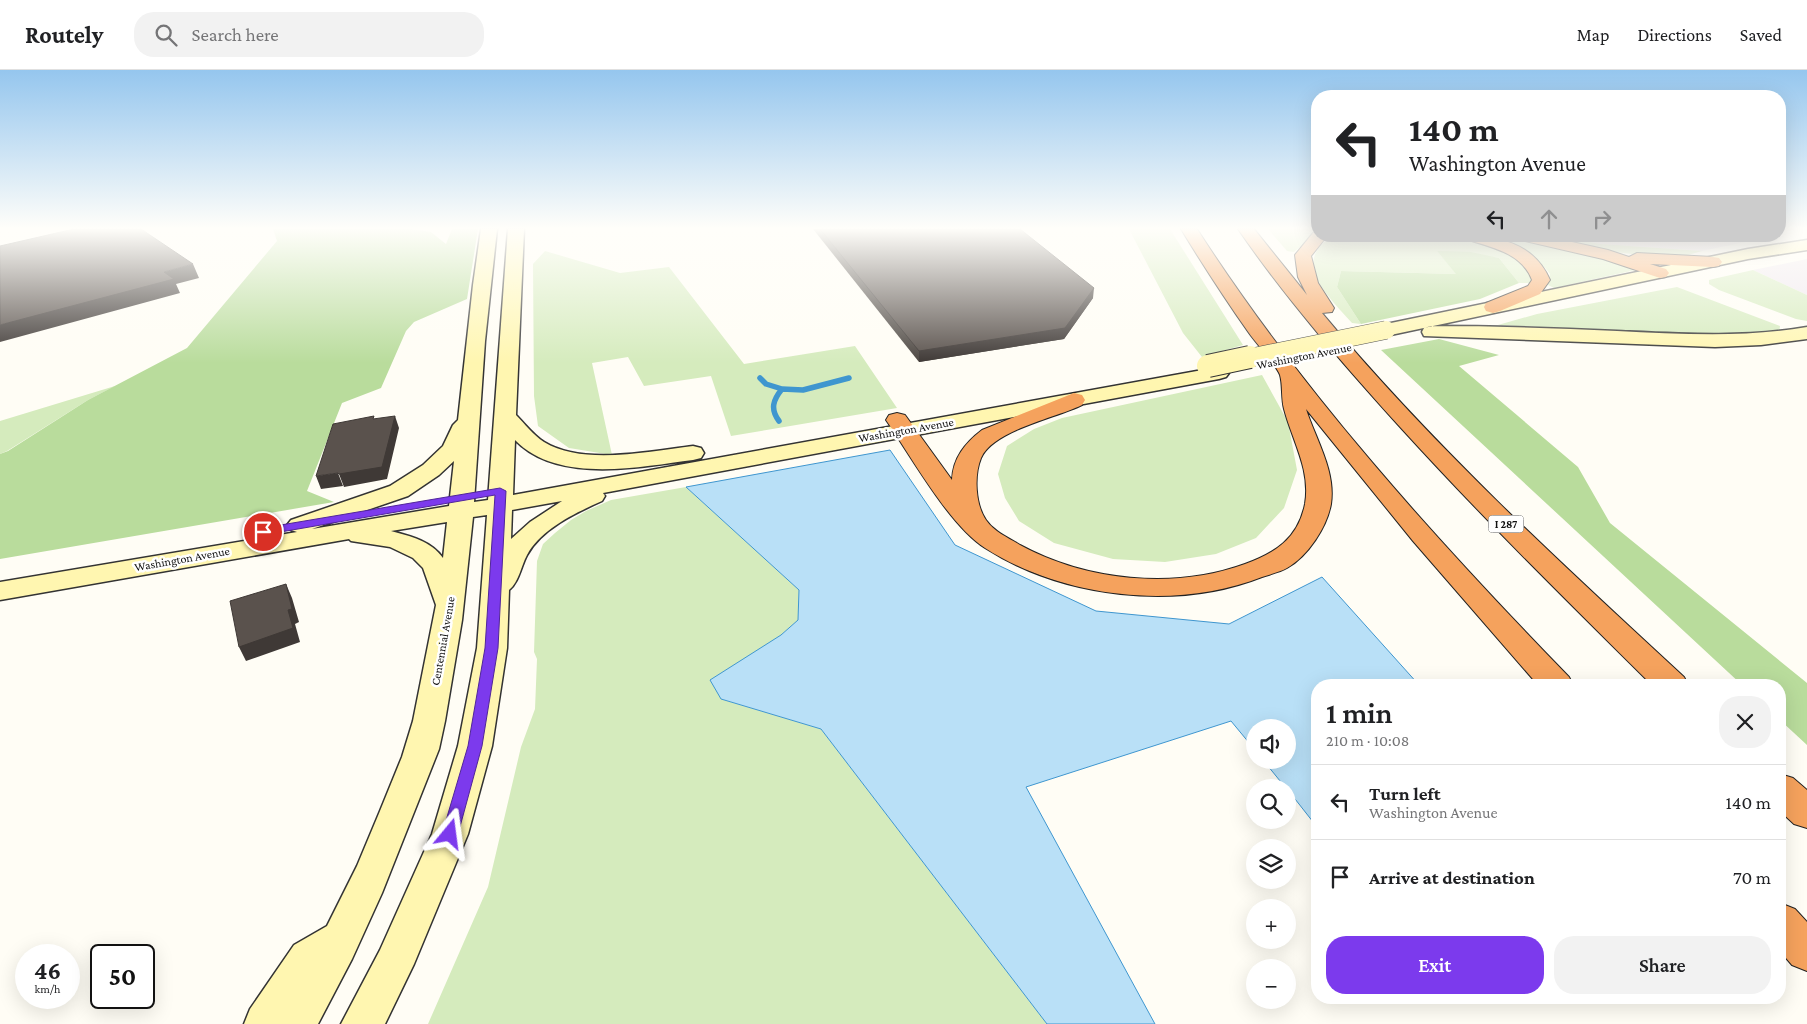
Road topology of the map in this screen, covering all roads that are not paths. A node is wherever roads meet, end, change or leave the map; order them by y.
1 (483, 274) edge
2 (513, 274) edge
3 (1218, 274) edge
4 (1280, 274) edge
5 (1305, 274) edge
6 (1539, 274) edge
7 (1657, 274) edge
8 (1709, 274) edge
9 (1493, 307) junction
10 (1420, 332) junction
11 (1807, 333) edge
12 (1392, 334) junction
13 (1348, 356) junction
14 (1214, 369) junction
15 (1290, 375) junction
16 (1074, 400) junction
17 (470, 410) junction
18 (505, 416) junction
19 (901, 426) junction
20 (746, 446) junction
21 (626, 482) junction
22 (500, 498) junction
23 (462, 505) junction
24 (972, 519) junction
25 (308, 531) junction
26 (0, 576) edge
27 (0, 592) edge
28 (494, 597) junction
29 (450, 609) junction
30 (1552, 679) edge
31 (1666, 679) edge
32 (1786, 794) edge
33 (1807, 813) edge
34 (1786, 928) edge
35 (341, 939) junction
36 (1807, 951) edge
37 (266, 1024) edge
38 (295, 1024) edge
39 (362, 1024) edge

1 - 17 main road, Centennial Avenue
2 - 18 main road
3 - 15 highway
4 - 13 highway, I 287
5 - 13 highway
6 - 9 highway
7 - 9 main road, Washington Avenue
8 - 10 main road, Washington Avenue
9 - 12 main road, Washington Avenue
10 - 11 main road
10 - 12 main road, Washington Avenue
12 - 14 main road, Washington Avenue
13 - 31 highway, I 287
14 - 16 main road, Washington Avenue
14 - 19 main road, Washington Avenue
15 - 24 highway
15 - 30 highway
16 - 19 main road, Washington Avenue
16 - 24 highway
17 - 23 main road, Centennial Avenue
17 - 25 main road
18 - 20 main road
18 - 22 main road
19 - 20 main road, Washington Avenue
19 - 21 main road, Washington Avenue
19 - 24 highway
20 - 22 main road, Washington Avenue
21 - 22 main road, Washington Avenue
21 - 28 main road
22 - 23 main road, Washington Avenue
22 - 28 main road
23 - 25 main road, Washington Avenue
23 - 29 main road, Centennial Avenue
25 - 26 main road, Washington Avenue
25 - 27 main road, Washington Avenue
25 - 29 main road
28 - 39 main road
29 - 35 main road, Centennial Avenue
32 - 33 highway
34 - 36 highway
35 - 37 main road
35 - 38 main road, Centennial Avenue

